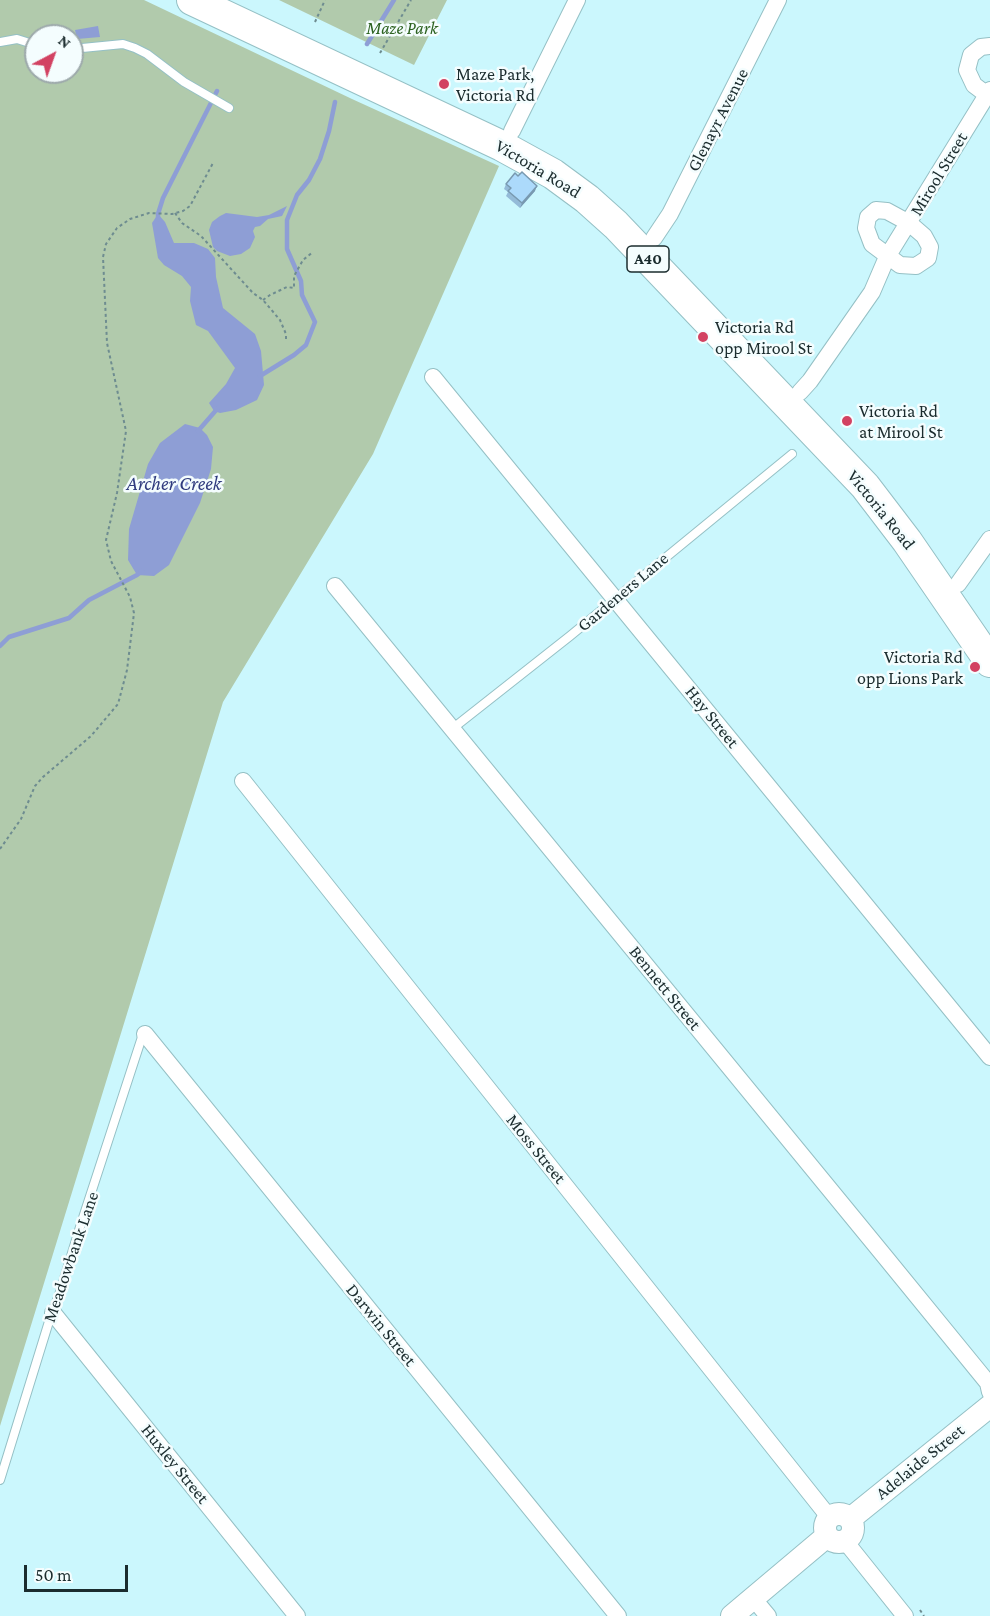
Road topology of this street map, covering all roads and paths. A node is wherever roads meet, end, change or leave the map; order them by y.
1 (192, 0) edge
2 (239, 0) edge
3 (325, 0) edge
4 (411, 0) edge
5 (577, 0) edge
6 (778, 0) edge
7 (315, 22) dead end
8 (24, 41) edge
9 (0, 42) edge
10 (990, 46) edge
11 (84, 48) edge
12 (380, 53) dead end
13 (989, 94) edge
14 (227, 106) dead end
15 (512, 131) junction
16 (213, 163) dead end
17 (176, 213) junction
18 (909, 223) junction
19 (654, 238) junction
20 (313, 252) dead end
21 (887, 257) junction
22 (263, 300) junction
23 (286, 342) dead end
24 (433, 377) dead end
25 (800, 392) junction
26 (792, 454) dead end
27 (990, 539) edge
28 (958, 584) junction
29 (335, 586) dead end
30 (615, 599) junction
31 (990, 631) edge
32 (990, 662) edge
33 (452, 729) junction
34 (243, 781) dead end
35 (0, 849) edge
36 (144, 1034) joint
37 (990, 1058) edge
38 (53, 1312) junction
39 (990, 1392) edge
40 (990, 1406) edge
41 (0, 1480) edge
42 (838, 1528) junction
43 (753, 1598) junction
44 (297, 1616) edge
45 (618, 1616) edge
46 (732, 1616) edge
47 (768, 1616) edge
48 (905, 1616) edge

1 - 32 highway, Victoria Road / A40
2 - 15 highway, Victoria Road / A40
3 - 7 path
4 - 12 path
5 - 15 street
6 - 19 street, Glenayr Avenue
8 - 9 lane
10 - 13 street, Mirool Street
11 - 14 lane
13 - 18 street, Mirool Street
15 - 19 highway, Victoria Road / A40
16 - 17 path
17 - 22 path
17 - 35 path
18 - 21 street, Mirool Street
18 - 21 street, Mirool Street
18 - 21 street, Mirool Street
19 - 25 highway, Victoria Road / A40
20 - 22 path
21 - 25 street, Mirool Street
22 - 23 path
24 - 30 street, Hay Street
25 - 28 highway, Victoria Road / A40
26 - 30 lane, Gardeners Lane
27 - 28 street
28 - 31 highway, Victoria Road / A40
29 - 33 street, Bennett Street
30 - 33 lane, Gardeners Lane
30 - 37 street, Hay Street
33 - 39 street, Bennett Street
34 - 42 street, Moss Street
36 - 38 lane, Meadowbank Lane
36 - 45 street, Darwin Street
38 - 41 lane, Meadowbank Lane
38 - 44 street, Huxley Street
40 - 42 street, Adelaide Street
42 - 43 street, Adelaide Street
42 - 48 street, Moss Street
43 - 46 street, Adelaide Street
43 - 47 street

